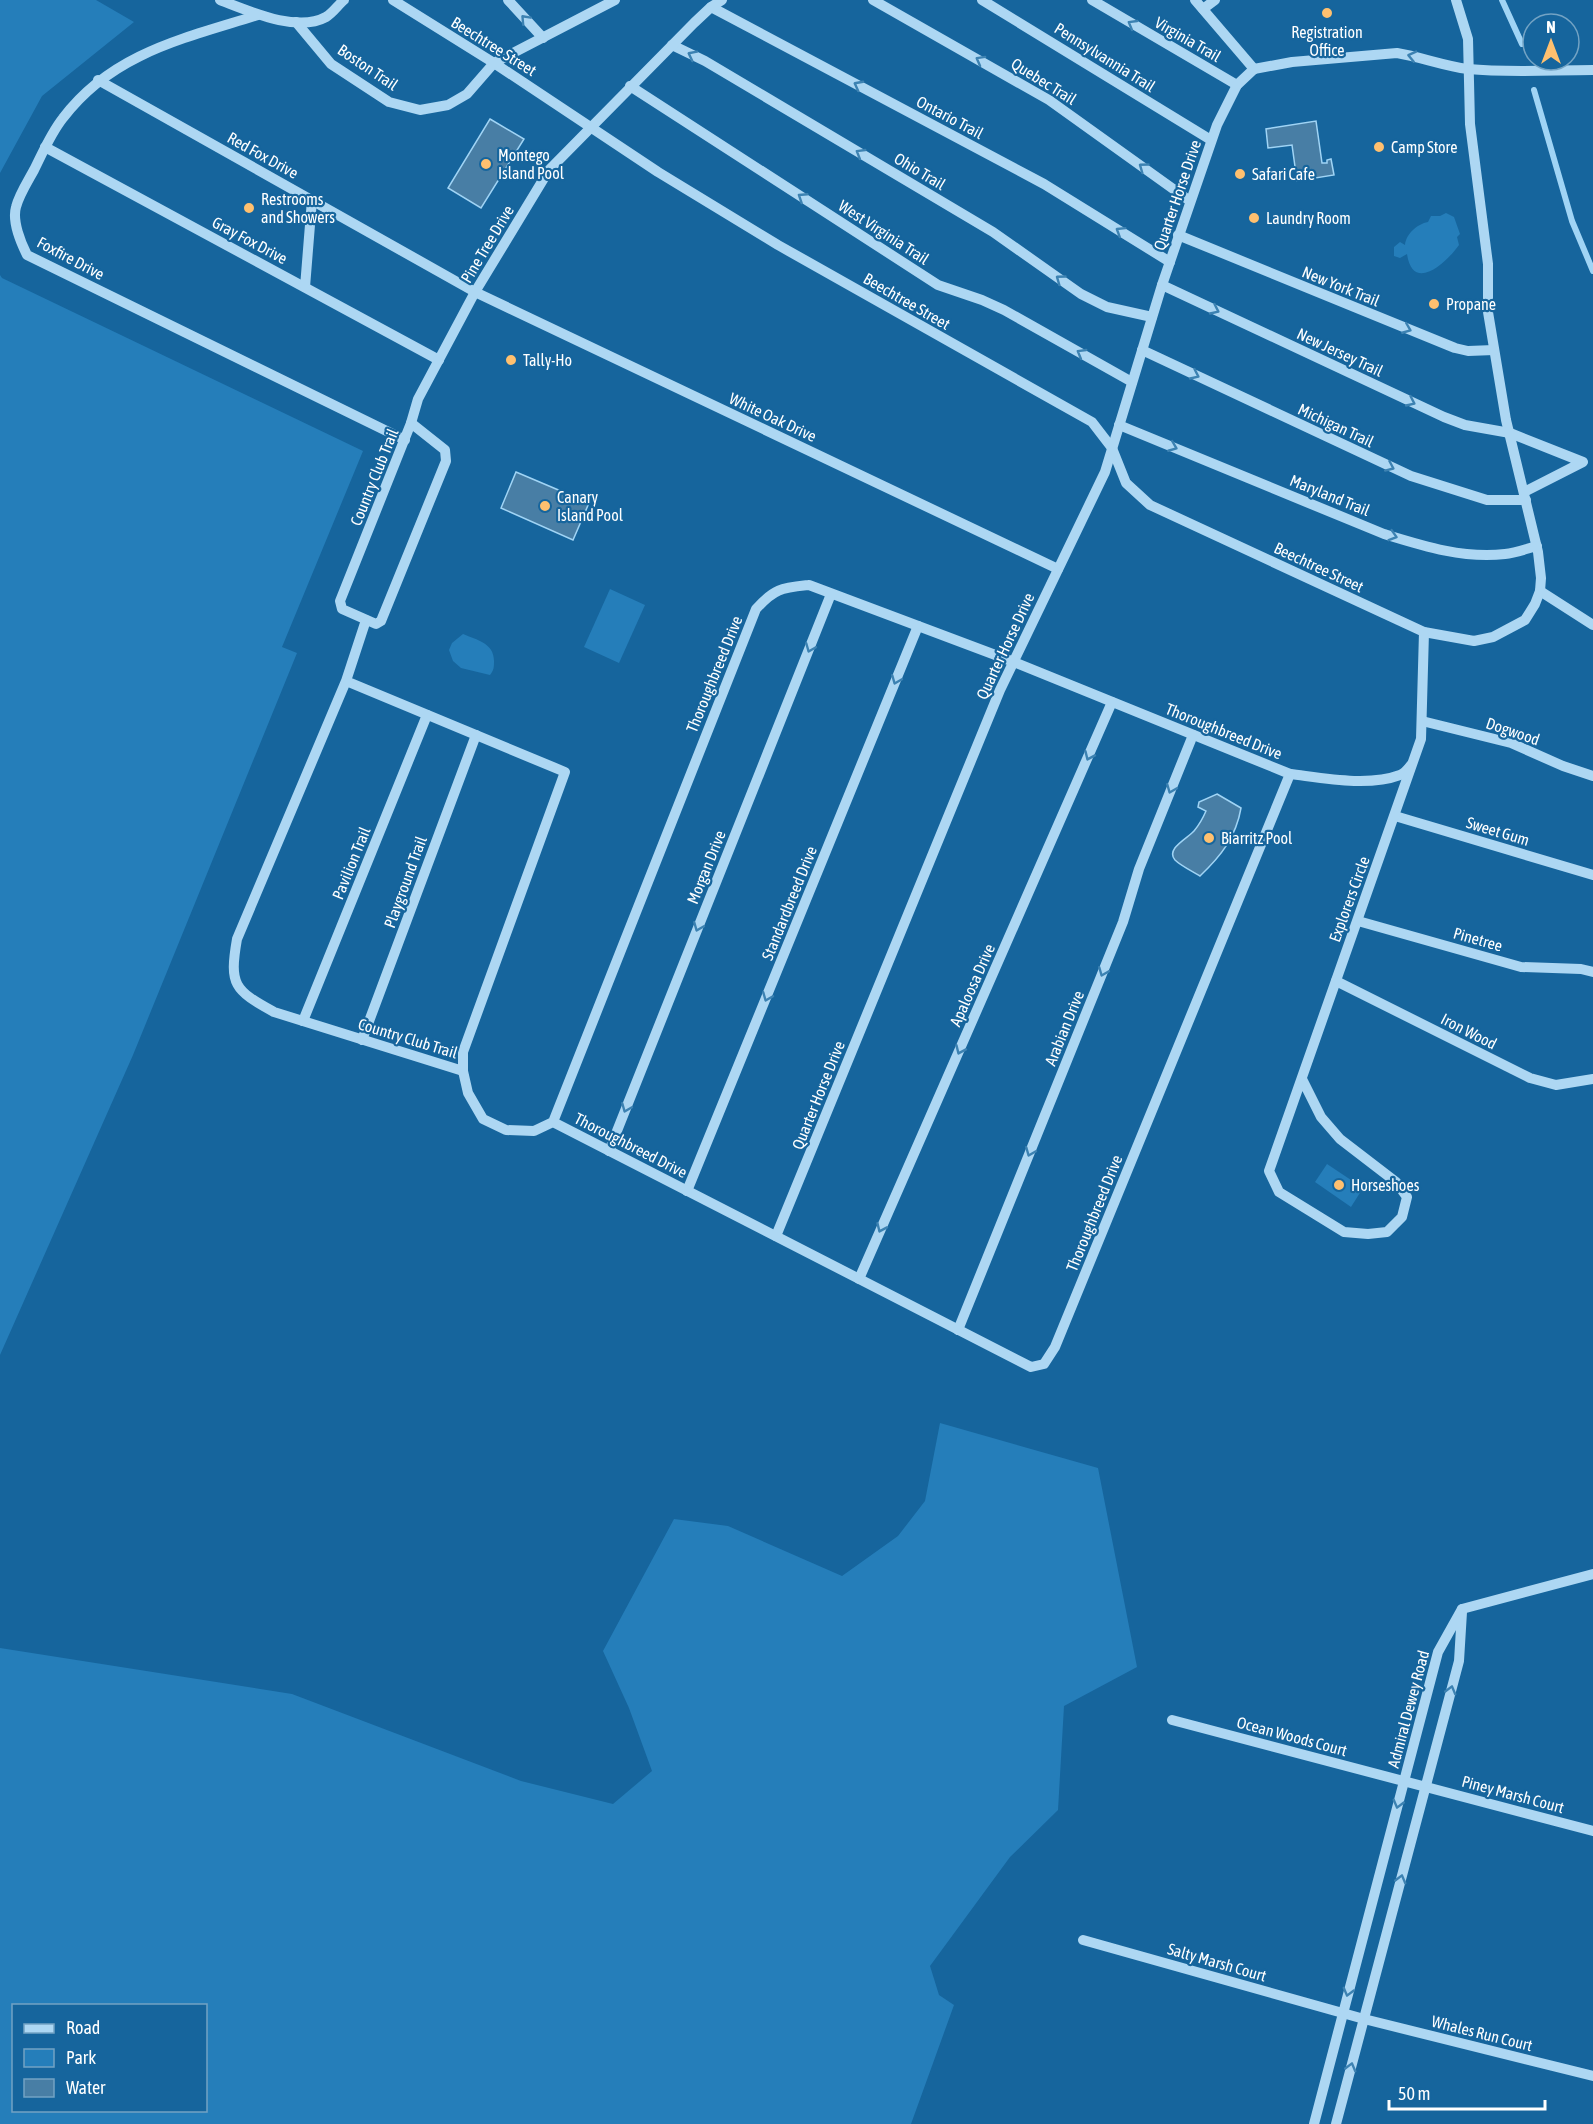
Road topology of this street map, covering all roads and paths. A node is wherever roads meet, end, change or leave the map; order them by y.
1 (220, 0) edge
2 (344, 0) edge
3 (393, 0) edge
4 (508, 0) edge
5 (722, 0) edge
6 (873, 0) edge
7 (982, 0) edge
8 (1092, 0) edge
9 (1215, 0) edge
10 (1456, 0) edge
11 (611, 1) edge
12 (1199, 4) edge
13 (711, 7) junction
14 (258, 15) junction
15 (296, 22) junction
16 (543, 38) junction
17 (672, 45) junction
18 (494, 63) junction
19 (1254, 69) junction
20 (1469, 69) junction
21 (1593, 70) edge
22 (98, 80) junction
23 (1237, 85) junction
24 (630, 86) junction
25 (590, 126) junction
26 (1212, 140) junction
27 (45, 147) junction
28 (312, 200) junction
29 (1190, 201) junction
30 (1178, 235) junction
31 (1170, 262) junction
32 (1162, 285) junction
33 (304, 287) junction
34 (475, 292) junction
35 (1152, 317) junction
36 (1142, 350) junction
37 (1494, 350) junction
38 (440, 360) junction
39 (1132, 382) junction
40 (411, 423) junction
41 (1119, 425) junction
42 (1510, 433) junction
43 (405, 440) junction
44 (1112, 448) junction
45 (1588, 461) edge
46 (1525, 496) junction
47 (1537, 546) junction
48 (1058, 569) junction
49 (1540, 591) junction
50 (831, 594) junction
51 (366, 620) junction
52 (1593, 625) edge
53 (918, 626) junction
54 (1424, 632) junction
55 (1014, 662) junction
56 (346, 681) junction
57 (1112, 702) junction
58 (427, 715) junction
59 (1422, 721) junction
60 (476, 735) junction
61 (1193, 735) junction
62 (1414, 762) junction
63 (1290, 774) junction
64 (1593, 776) edge
65 (1395, 816) junction
66 (1593, 875) edge
67 (1358, 921) junction
68 (1593, 972) edge
69 (1336, 981) junction
70 (303, 1022) junction
71 (362, 1040) junction
72 (463, 1071) junction
73 (1302, 1079) junction
74 (1593, 1079) edge
75 (553, 1122) junction
76 (609, 1151) junction
77 (687, 1191) junction
78 (776, 1236) junction
79 (859, 1279) junction
80 (958, 1330) junction
81 (1593, 1574) edge
82 (1462, 1610) junction
83 (1172, 1720) dead end
84 (1404, 1781) junction
85 (1426, 1786) junction
86 (1593, 1831) edge
87 (1083, 1940) dead end
88 (1343, 2013) junction
89 (1364, 2019) junction
90 (1593, 2076) edge
91 (1314, 2124) edge
92 (1336, 2124) edge

1 - 14 street
2 - 15 street
3 - 18 street, Beechtree Street
16 -> 4 street
5 - 13 street, Pine Tree Drive
29 -> 6 street, Quebec Trail
7 - 26 street, Pennsylvannia Trail
23 -> 8 street, Virginia Trail
9 - 12 street
10 - 20 street, Beechtree Street
11 - 16 street
12 - 19 street
13 - 17 street, Pine Tree Drive
31 -> 13 street, Ontario Trail
14 - 15 street
14 - 22 street, Foxfire Drive
15 - 18 street, Boston Trail
16 - 18 street
17 - 24 street, Pine Tree Drive
35 -> 17 street, Ohio Trail
18 - 25 street, Beechtree Street
20 -> 19 street
19 - 23 street, Quarter Horse Drive
20 - 21 street
20 - 37 street, Beechtree Street
22 - 27 street, Foxfire Drive
22 - 28 street, Red Fox Drive
23 - 26 street, Quarter Horse Drive
24 - 25 street, Pine Tree Drive
39 -> 24 street, West Virginia Trail
25 - 34 street, Pine Tree Drive
25 - 44 street, Beechtree Street
26 - 29 street, Quarter Horse Drive
27 - 33 street, Gray Fox Drive
27 - 43 street, Foxfire Drive
28 - 33 street
28 - 34 street, Red Fox Drive
29 - 30 street, Quarter Horse Drive
30 - 31 street, Quarter Horse Drive
30 -> 37 street, New York Trail
31 - 32 street, Quarter Horse Drive
32 - 35 street, Quarter Horse Drive
32 -> 42 street, New Jersey Trail
33 - 38 street, Gray Fox Drive
34 - 38 street, Pine Tree Drive
34 - 48 street, White Oak Drive
35 - 36 street, Quarter Horse Drive
36 - 39 street, Quarter Horse Drive
36 -> 46 street, Michigan Trail
37 - 42 street, Beechtree Street
38 - 40 street, Pine Tree Drive
39 - 41 street, Quarter Horse Drive
40 - 43 street, Country Club Trail
40 - 51 street, Country Club Trail
41 - 44 street, Quarter Horse Drive
41 -> 47 street, Maryland Trail
42 - 45 street, New Jersey Trail
42 - 46 street, Beechtree Street
43 - 51 street, Country Club Trail
44 - 48 street, Quarter Horse Drive
44 - 54 street, Beechtree Street
45 - 46 street
46 - 47 street, Beechtree Street
47 - 49 street, Beechtree Street
48 - 55 street, Quarter Horse Drive
49 - 52 street
49 - 54 street, Beechtree Street
50 - 53 street, Thoroughbreed Drive
50 - 75 street, Thoroughbreed Drive
50 -> 76 street, Morgan Drive
51 - 56 street, Country Club Trail
53 - 55 street, Thoroughbreed Drive
53 -> 77 street, Standardbreed Drive
54 - 59 street, Explorers Circle
55 - 57 street, Thoroughbreed Drive
55 - 78 street, Quarter Horse Drive
56 - 58 street, Country Club Trail
56 - 70 street, Country Club Trail
57 - 61 street, Thoroughbreed Drive
57 -> 79 street, Apaloosa Drive
58 - 60 street, Country Club Trail
58 - 70 street, Pavilion Trail
59 - 62 street, Explorers Circle
59 - 64 street, Dogwood
60 - 71 street, Playground Trail
60 - 72 street, Country Club Trail
61 - 63 street, Thoroughbreed Drive
61 -> 80 street, Arabian Drive
62 - 63 street
62 - 65 street, Explorers Circle
63 - 80 street, Thoroughbreed Drive
65 - 66 street, Sweet Gum
65 - 67 street, Explorers Circle
67 - 68 street, Pinetree
67 - 69 street, Explorers Circle
69 - 73 street, Explorers Circle
69 - 74 street, Iron Wood
70 - 71 street, Country Club Trail
71 - 72 street, Country Club Trail
72 - 75 street, Thoroughbreed Drive
73 - 73 street, Explorers Circle
75 - 76 street, Thoroughbreed Drive
76 - 77 street, Thoroughbreed Drive
77 - 78 street, Thoroughbreed Drive
78 - 79 street, Thoroughbreed Drive
79 - 80 street, Thoroughbreed Drive
81 - 82 street
82 - 84 street, Admiral Dewey Road
85 -> 82 street
83 - 84 street, Ocean Woods Court
84 - 85 street, Ocean Woods Court
84 -> 88 street, Admiral Dewey Road
85 - 86 street, Piney Marsh Court
89 -> 85 street
87 - 88 street, Salty Marsh Court
88 - 89 street, Salty Marsh Court
88 - 91 street, Admiral Dewey Road
89 - 90 street, Whales Run Court
92 -> 89 street

